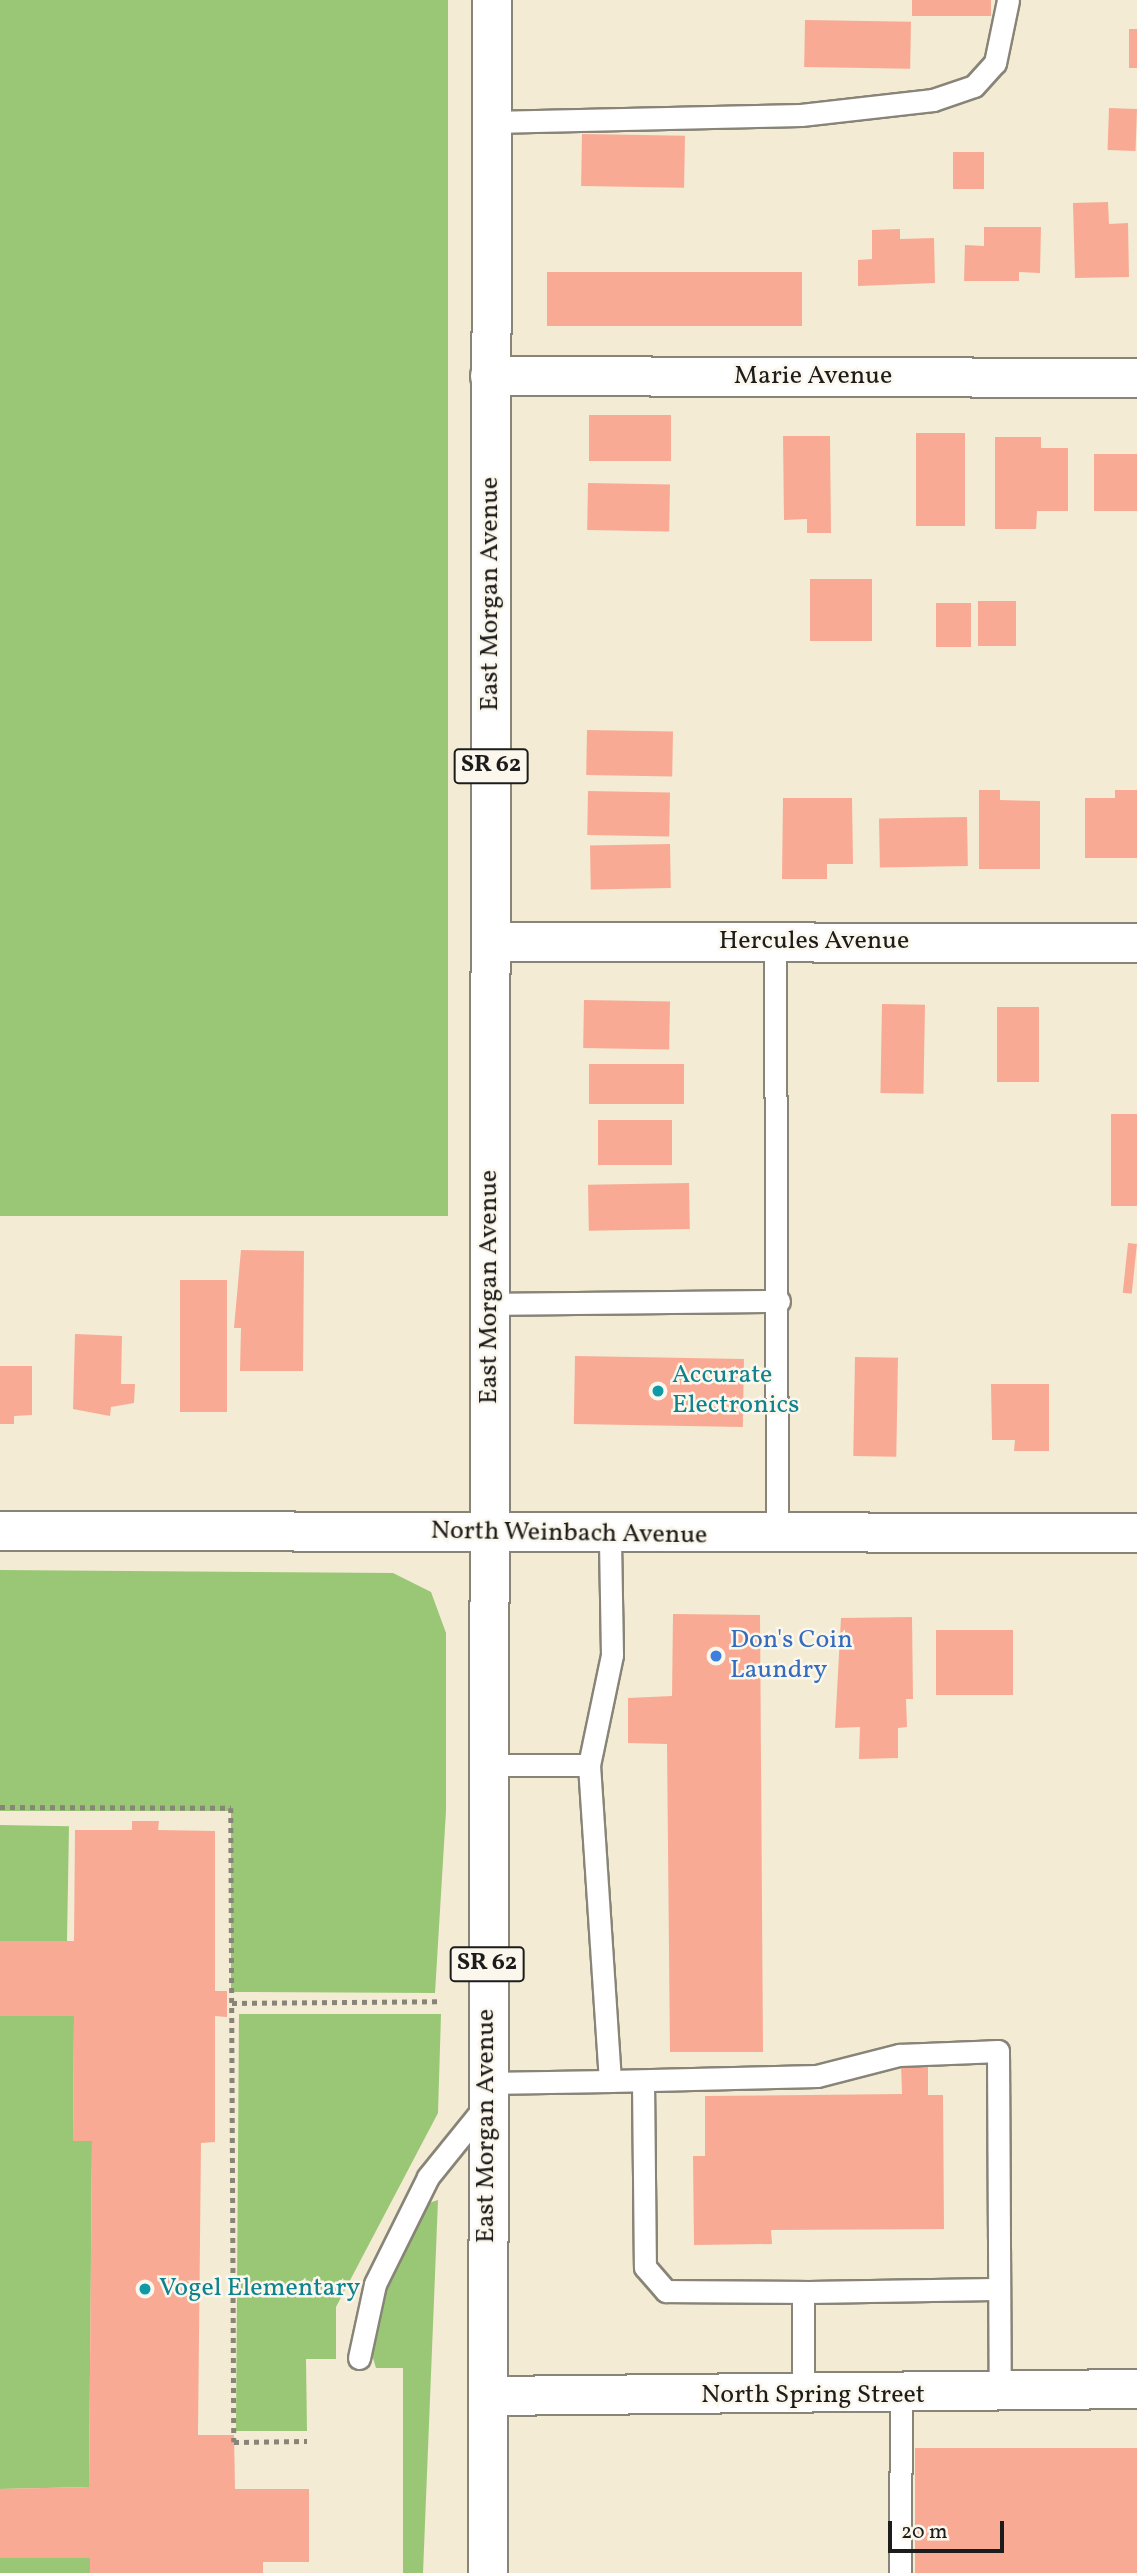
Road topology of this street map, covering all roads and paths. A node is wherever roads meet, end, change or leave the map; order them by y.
1 (492, 0) edge
2 (1008, 0) edge
3 (491, 122) junction
4 (490, 376) junction
5 (1137, 377) edge
6 (492, 942) junction
7 (775, 942) junction
8 (1137, 943) edge
9 (779, 1301) junction
10 (491, 1304) junction
11 (0, 1531) edge
12 (488, 1531) junction
13 (1137, 1533) edge
14 (610, 1535) junction
15 (777, 1536) junction
16 (487, 1765) junction
17 (589, 1765) junction
18 (0, 1807) edge
19 (441, 2001) dead end
20 (232, 2003) junction
21 (610, 2081) junction
22 (643, 2081) junction
23 (486, 2094) junction
24 (999, 2289) junction
25 (803, 2292) junction
26 (359, 2358) dead end
27 (1137, 2389) edge
28 (1000, 2393) junction
29 (489, 2396) junction
30 (803, 2396) junction
31 (901, 2396) junction
32 (307, 2441) dead end
33 (488, 2573) edge
34 (900, 2573) edge

1 - 3 main road, East Morgan Avenue / SR 62
2 - 3 lane
3 - 4 main road, East Morgan Avenue / SR 62
4 - 5 main road, Marie Avenue
4 - 6 main road, East Morgan Avenue / SR 62
6 - 7 main road, Hercules Avenue
6 - 10 main road, East Morgan Avenue / SR 62
7 - 8 main road, Hercules Avenue
7 - 9 lane
9 - 10 lane
9 - 15 lane
10 - 12 main road, East Morgan Avenue / SR 62
11 - 12 main road, North Weinbach Avenue
12 - 14 main road, North Weinbach Avenue
12 - 16 main road, East Morgan Avenue / SR 62
13 - 15 main road, North Weinbach Avenue
14 - 15 main road, North Weinbach Avenue
14 - 17 lane
16 - 17 lane
16 - 23 main road, East Morgan Avenue / SR 62
17 - 21 lane
18 - 20 path
19 - 20 path
20 - 32 path
21 - 22 lane
21 - 23 lane
22 - 24 lane
22 - 25 lane
23 - 26 lane
23 - 29 main road, East Morgan Avenue / SR 62
24 - 25 lane
24 - 28 lane
25 - 30 lane
27 - 28 main road, North Spring Street
28 - 31 main road, North Spring Street
29 - 30 main road, North Spring Street
29 - 33 main road, East Morgan Avenue / SR 62
30 - 31 main road, North Spring Street
31 - 34 lane

